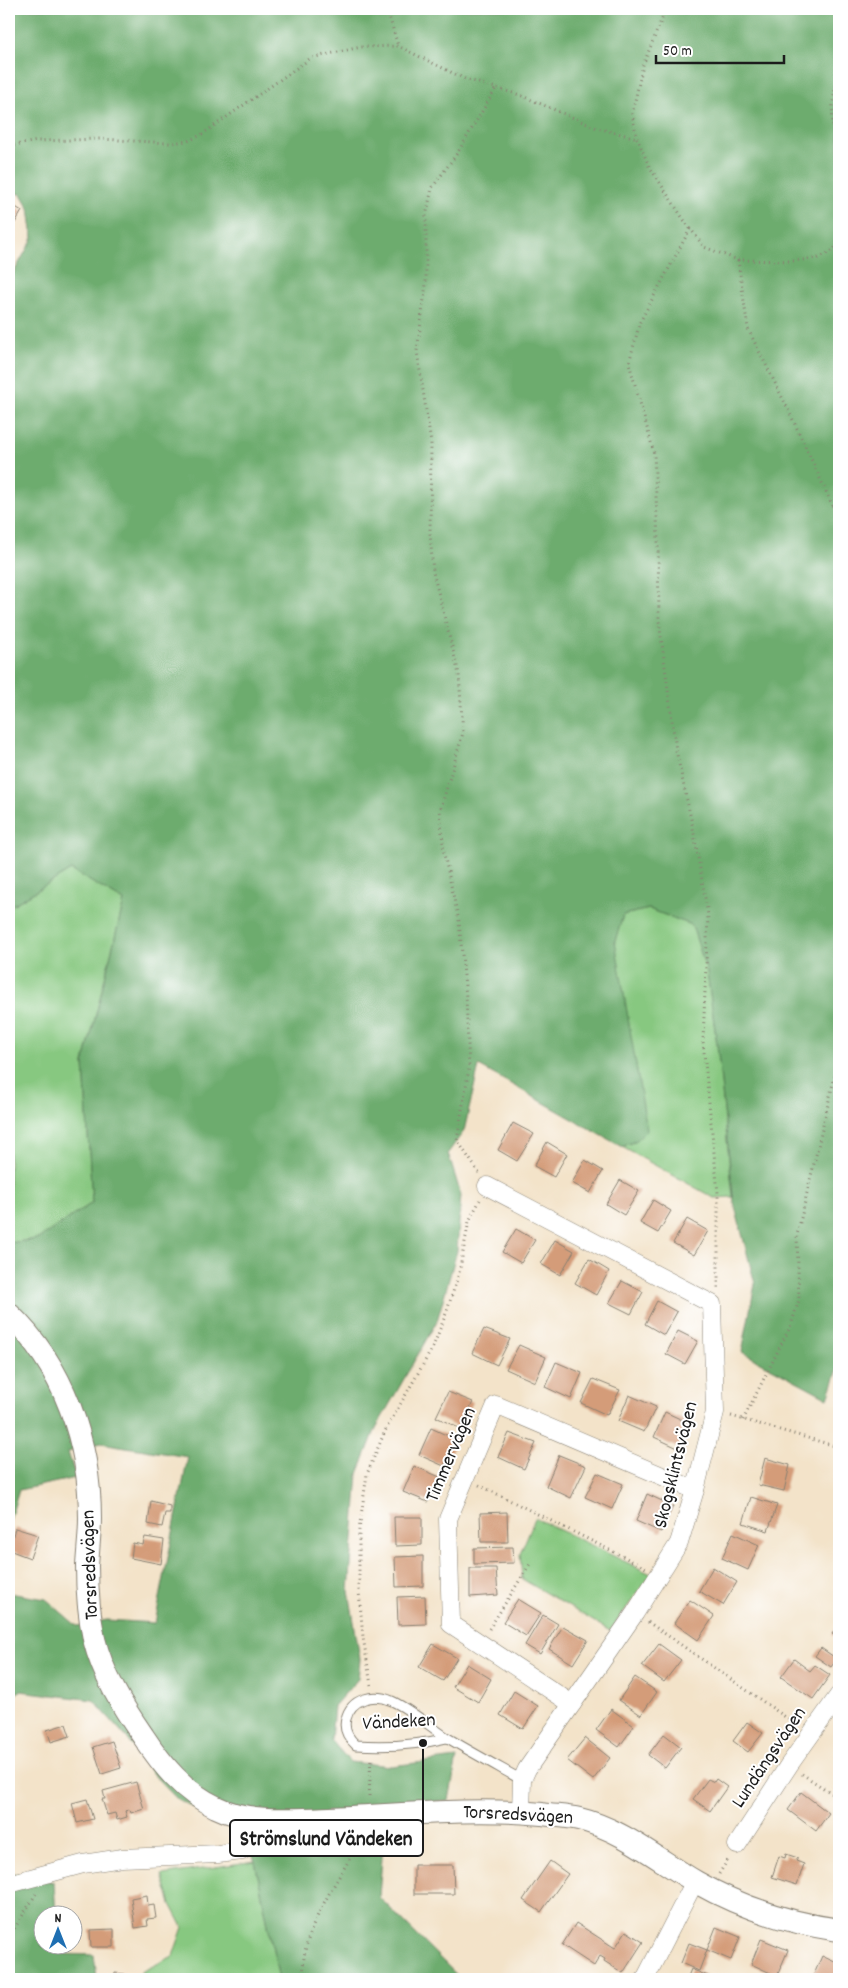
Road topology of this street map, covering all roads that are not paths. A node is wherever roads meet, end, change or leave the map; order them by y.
1 (487, 1186) road end
2 (9, 1314) edge
3 (695, 1490) junction
4 (839, 1695) edge
5 (572, 1704) junction
6 (448, 1738) junction
7 (522, 1780) junction
8 (521, 1812) junction
9 (261, 1818) junction
10 (737, 1845) road end
11 (9, 1884) edge
12 (702, 1885) junction
13 (839, 1930) edge
14 (645, 1979) edge

1 - 3 street, Skogsklintsvägen
2 - 9 street, Torsredsvägen
3 - 5 street, Skogsklintsvägen
3 - 5 street, Timmervägen
4 - 10 street, Lundängsvägen
5 - 7 street, Skogsklintsvägen
6 - 6 lane, Vändeken
6 - 7 lane, Vändeken
7 - 8 street, Skogsklintsvägen
8 - 9 street, Torsredsvägen
8 - 12 street, Torsredsvägen
9 - 11 street
12 - 13 street, Torsredsvägen
12 - 14 street

